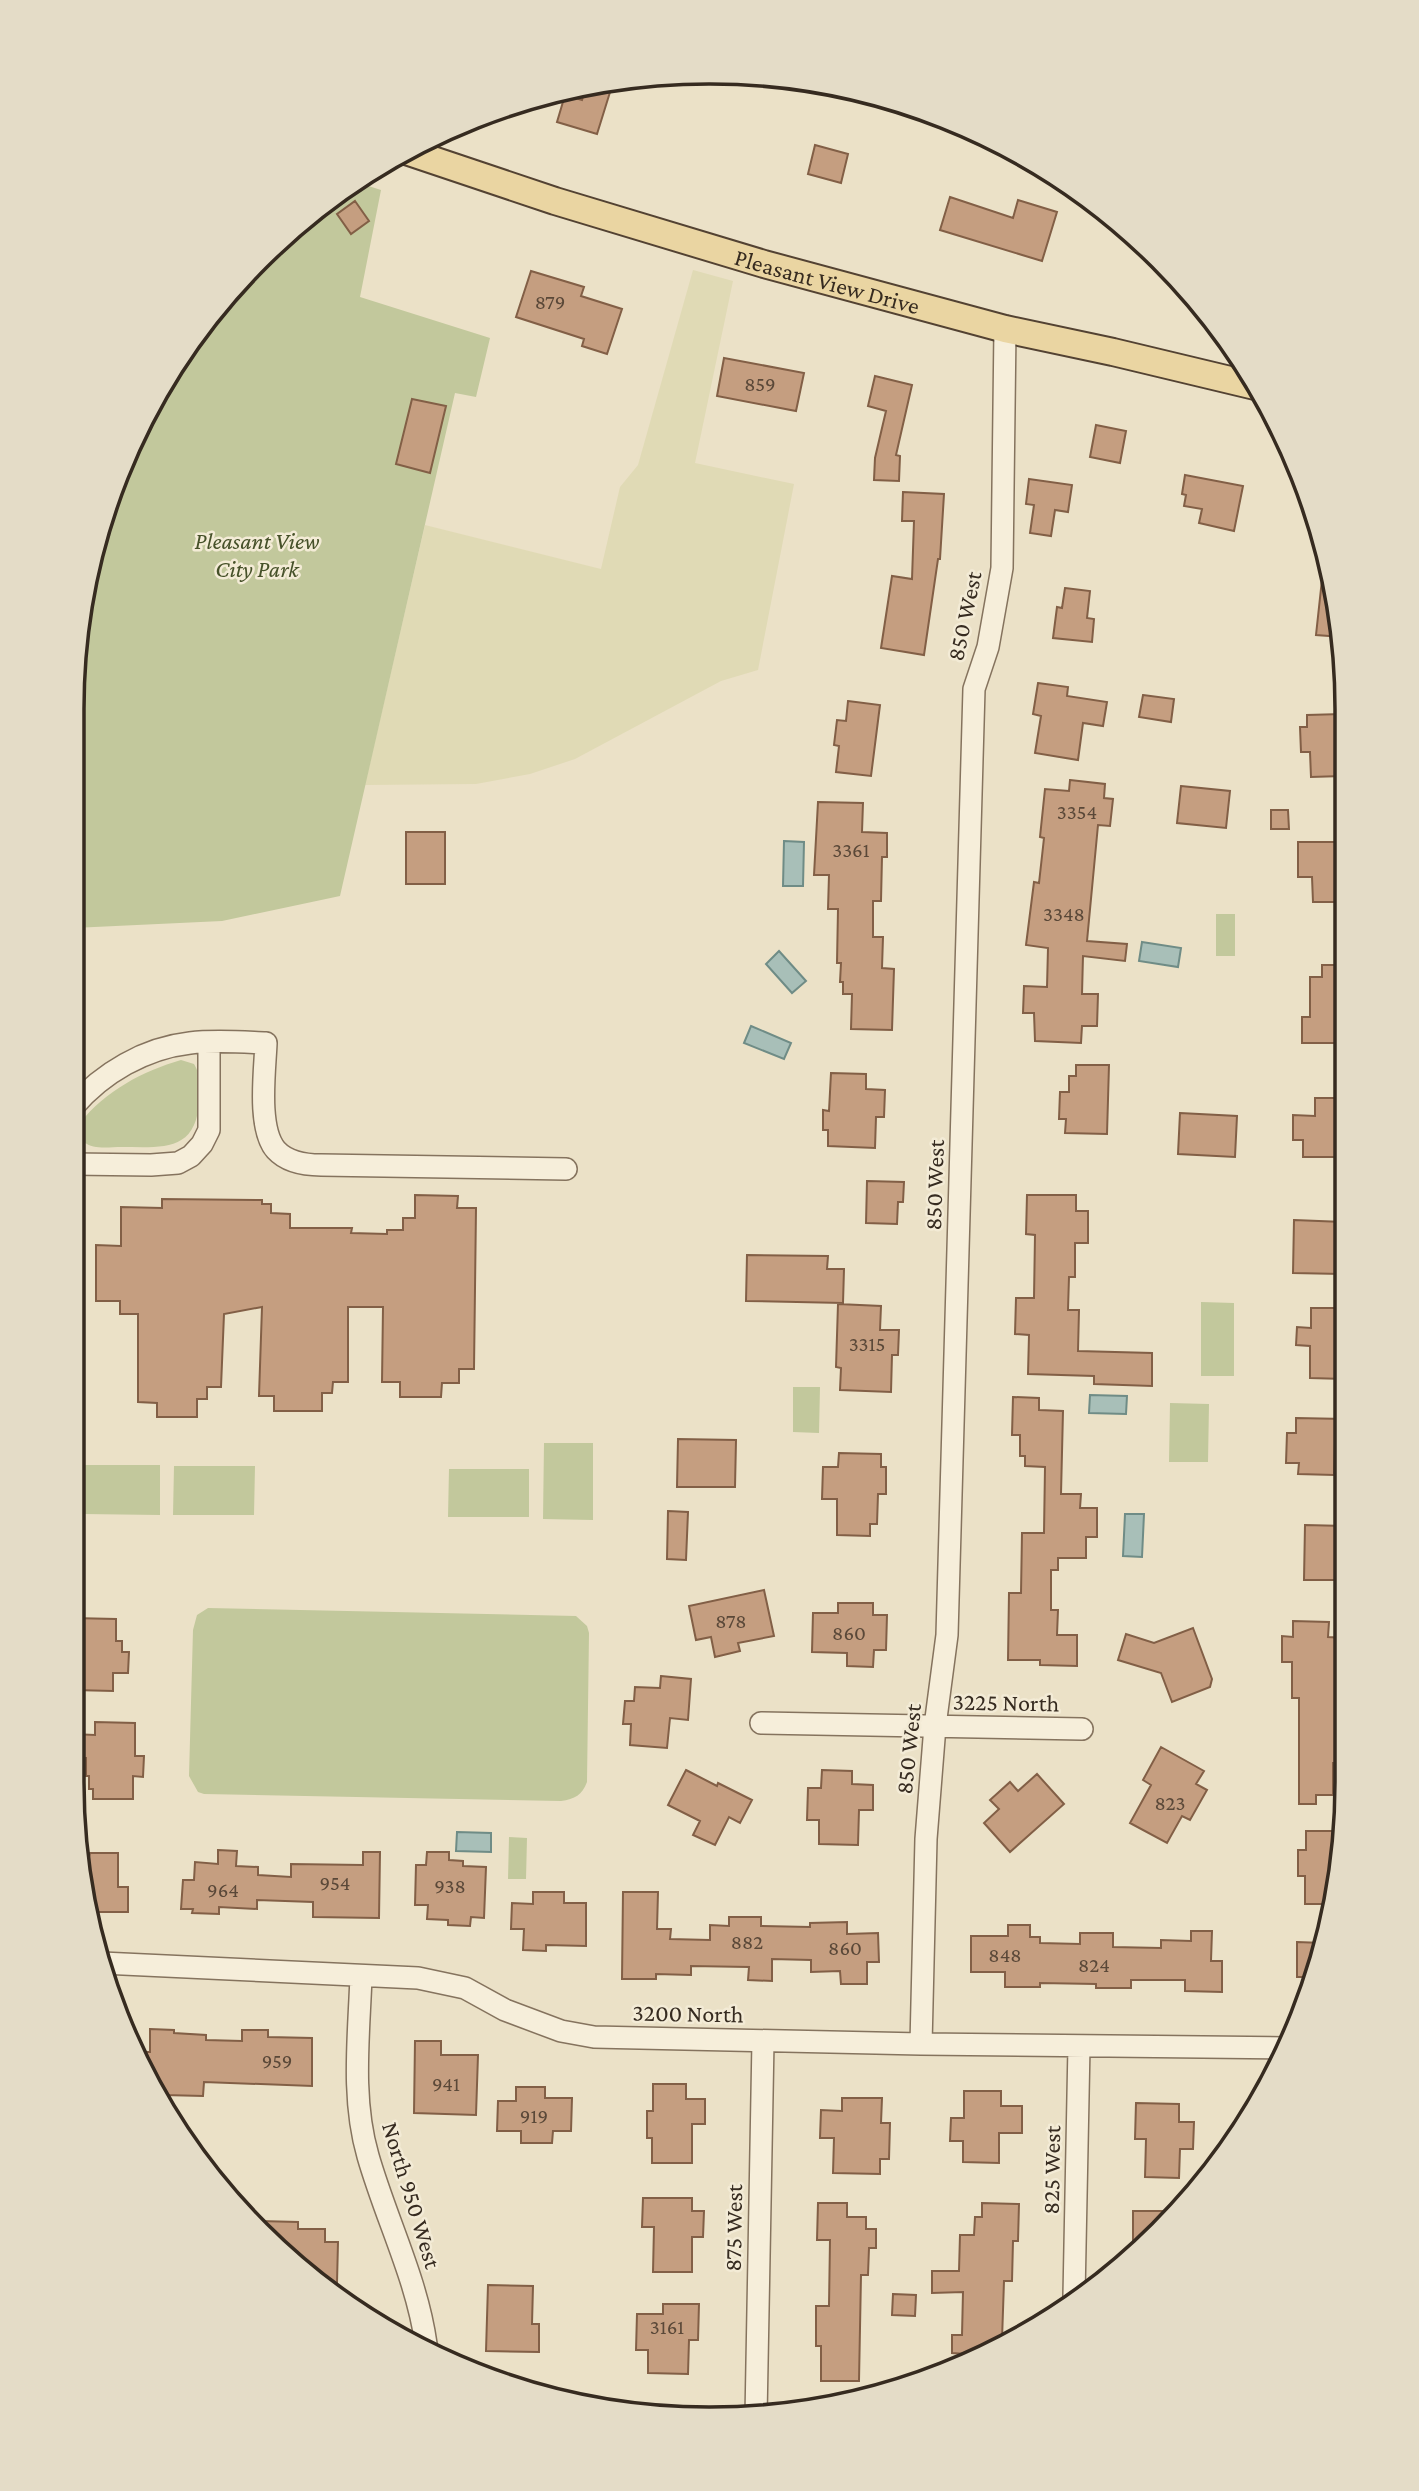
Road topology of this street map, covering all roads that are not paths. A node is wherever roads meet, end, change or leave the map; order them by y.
1 (420, 156) edge
2 (1005, 329) junction
3 (1242, 381) edge
4 (209, 1042) junction
5 (84, 1097) edge
6 (84, 1164) edge
7 (566, 1169) dead end
8 (761, 1723) dead end
9 (935, 1726) junction
10 (1082, 1729) dead end
11 (111, 1963) edge
12 (361, 1976) junction
13 (763, 2041) junction
14 (921, 2044) junction
15 (1079, 2046) junction
16 (1275, 2048) edge
17 (1074, 2290) edge
18 (425, 2338) edge
19 (756, 2405) edge

1 - 2 main road, Pleasant View Drive
2 - 3 main road, Pleasant View Drive
2 - 9 street, 850 West
4 - 5 street
4 - 6 street
4 - 7 street
8 - 9 street, 3225 North
9 - 10 street, 3225 North
9 - 14 street, 850 West
11 - 12 street, 3200 North
12 - 13 street, 3200 North
12 - 18 street, North 950 West
13 - 14 street, 3200 North
13 - 19 street, 875 West
14 - 15 street, 3200 North
15 - 16 street, 3200 North
15 - 17 street, 825 West

